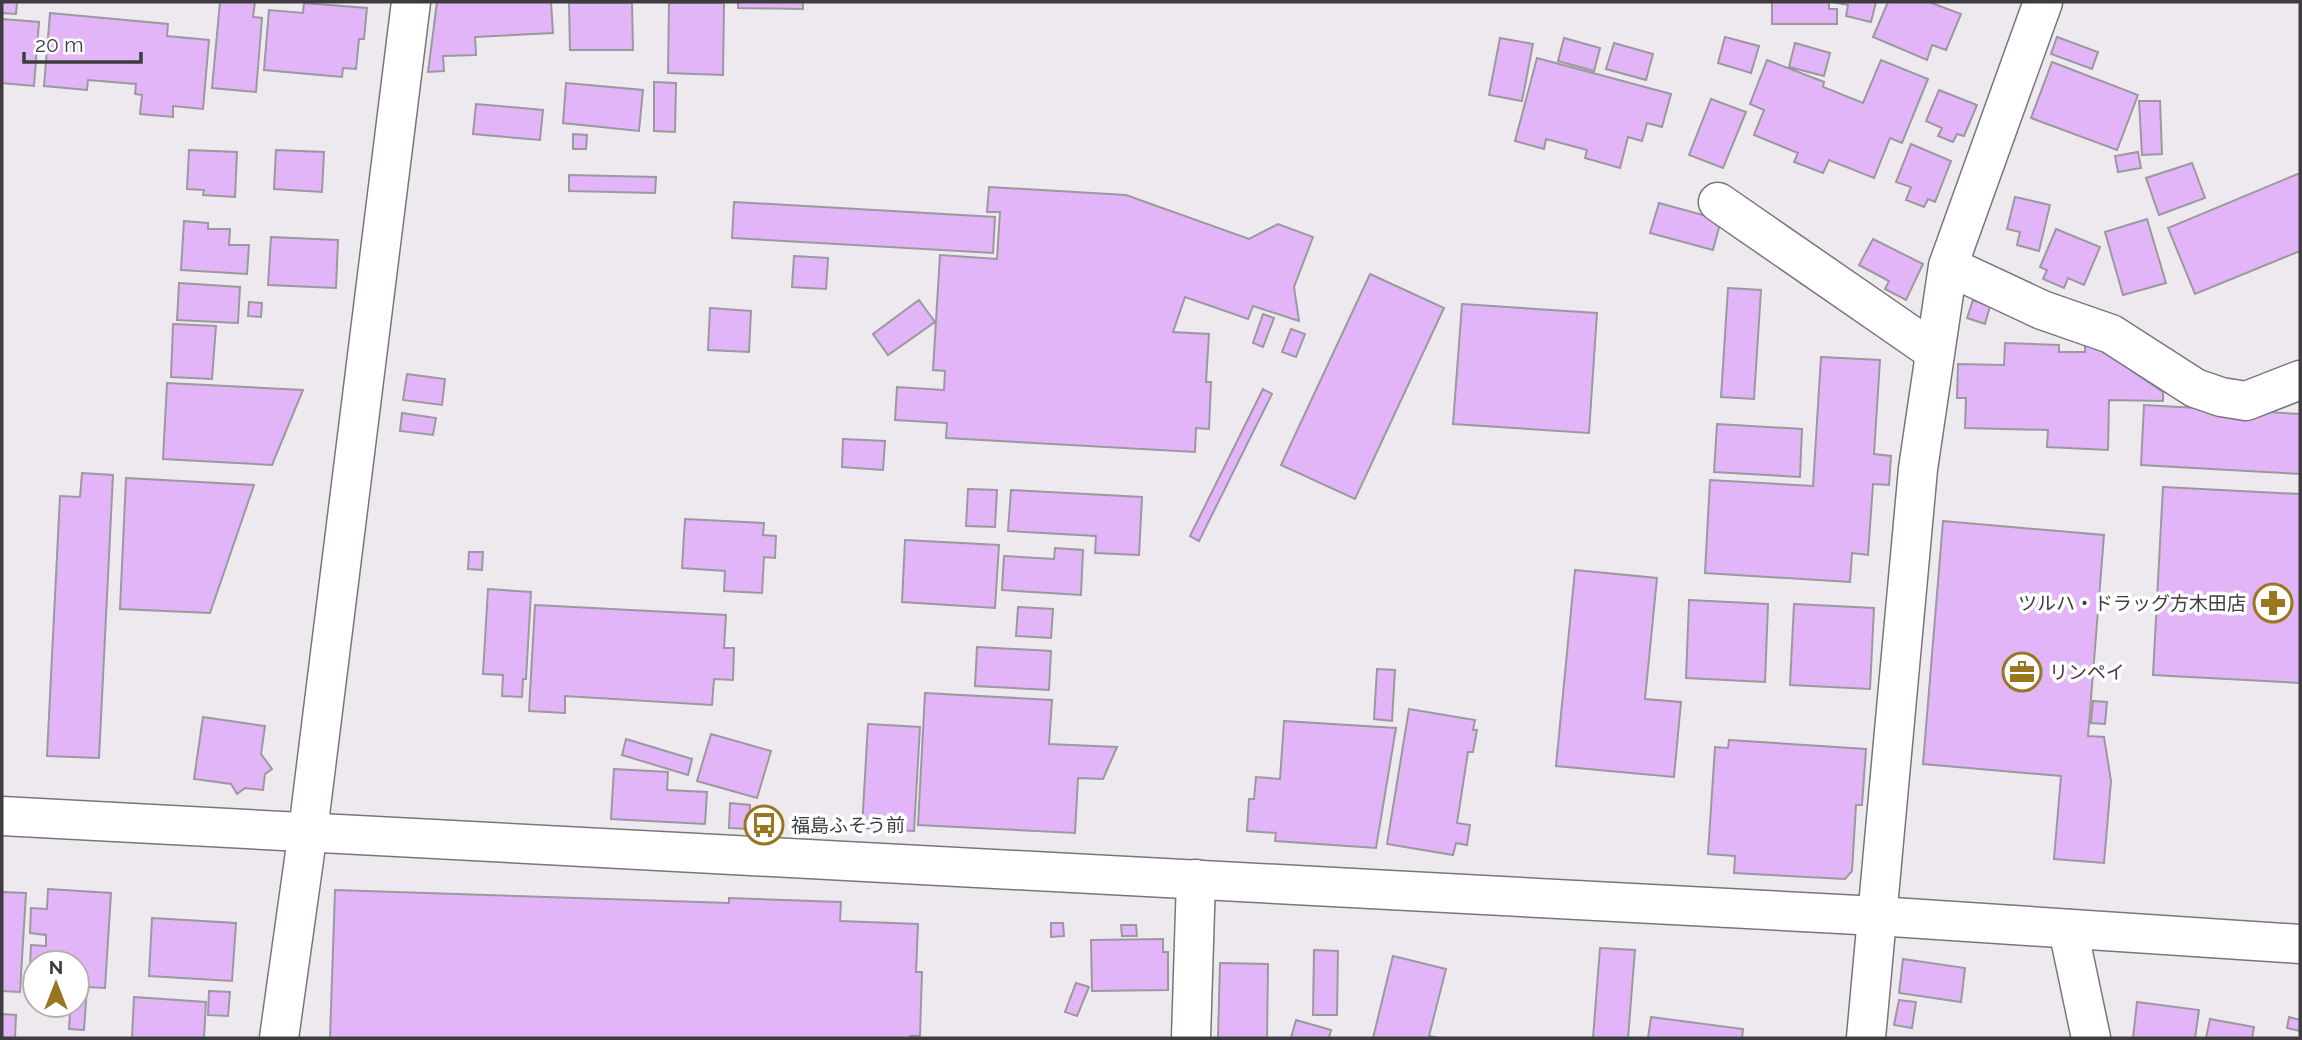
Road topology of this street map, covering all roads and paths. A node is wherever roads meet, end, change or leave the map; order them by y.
1 (411, 2) edge
2 (2043, 2) edge
3 (1718, 202) dead end
4 (1948, 266) junction
5 (1935, 352) junction
6 (2300, 380) edge
7 (2, 816) edge
8 (308, 831) junction
9 (1196, 879) junction
10 (1877, 916) junction
11 (2068, 929) junction
12 (2300, 944) edge
13 (279, 1038) edge
14 (1191, 1038) edge
15 (1866, 1038) edge
16 (2091, 1038) edge

1 - 8 street
2 - 4 street
3 - 5 street
4 - 5 street
4 - 6 street
5 - 10 street
7 - 8 street
8 - 9 street
8 - 13 street
9 - 10 street
9 - 14 street
10 - 11 street
10 - 15 street
11 - 12 street
11 - 16 street

